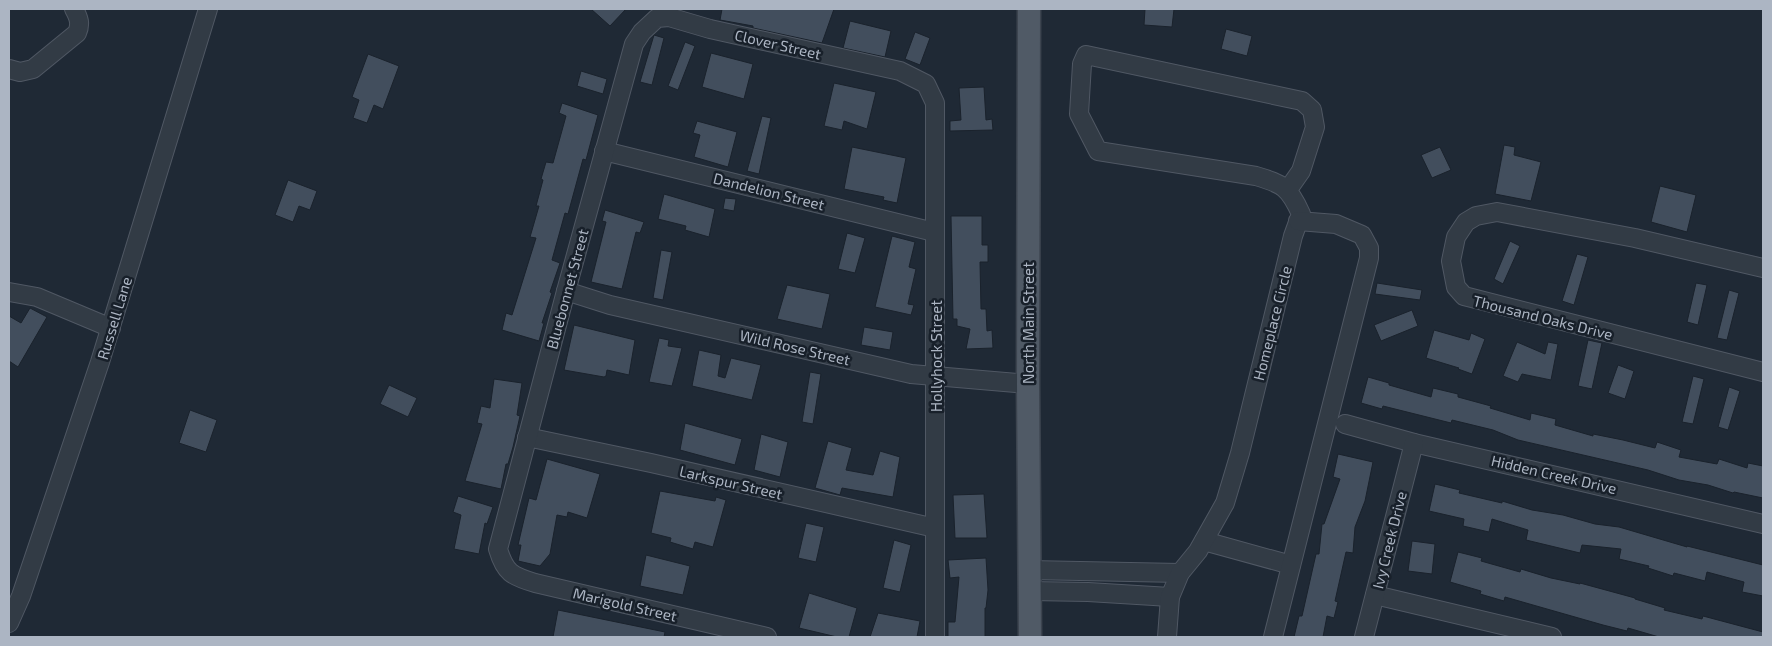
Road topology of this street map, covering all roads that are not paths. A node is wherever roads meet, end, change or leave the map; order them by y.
1 (74, 9) edge
2 (208, 9) edge
3 (1029, 9) edge
4 (642, 32) joint
5 (9, 69) edge
6 (919, 80) joint
7 (604, 151) junction
8 (1287, 191) junction
9 (1298, 221) junction
10 (934, 232) junction
11 (1763, 268) edge
12 (566, 291) junction
13 (9, 292) edge
14 (111, 328) junction
15 (1763, 372) edge
16 (936, 376) junction
17 (1028, 384) junction
18 (1345, 424) dead end
19 (528, 437) junction
20 (1414, 443) junction
21 (1763, 524) edge
22 (935, 528) junction
23 (1204, 541) junction
24 (498, 550) joint
25 (1291, 565) junction
26 (1107, 571) junction
27 (1180, 573) junction
28 (1030, 580) junction
29 (1106, 593) junction
30 (1375, 595) junction
31 (1170, 597) junction
32 (9, 623) edge
33 (767, 637) edge
34 (936, 637) edge
35 (1030, 637) edge
36 (1167, 637) edge
37 (1273, 637) edge
38 (1364, 637) edge
39 (1552, 637) edge

1 - 5 street
2 - 14 street, Russell Lane
3 - 17 main road, North Main Street
4 - 6 street, Clover Street
4 - 7 street, Bluebonnet Street
6 - 10 street, Hollyhock Street
7 - 10 street, Dandelion Street
7 - 12 street, Bluebonnet Street
8 - 8 street, Homeplace Circle
8 - 9 street, Homeplace Circle
9 - 23 street, Homeplace Circle
9 - 25 street
10 - 16 street, Hollyhock Street
11 - 15 street, Thousand Oaks Drive
12 - 16 street, Wild Rose Street
12 - 19 street, Bluebonnet Street
13 - 14 street
14 - 32 street, Russell Lane
16 - 17 street, Wild Rose Street
16 - 22 street, Hollyhock Street
17 - 28 main road, North Main Street
18 - 20 street, Hidden Creek Drive
19 - 22 street, Larkspur Street
19 - 24 street, Bluebonnet Street
20 - 21 street, Hidden Creek Drive
20 - 30 street, Ivy Creek Drive
22 - 34 street, Hollyhock Street
23 - 25 street
23 - 27 street, Homeplace Circle
24 - 33 street, Marigold Street
25 - 37 street
26 - 27 street
26 - 28 street
26 - 29 street
27 - 31 street, Homeplace Circle
28 - 29 street
28 - 35 main road, North Main Street
29 - 31 street
30 - 38 street, Ivy Creek Drive
30 - 39 street
31 - 36 street, Homeplace Circle

